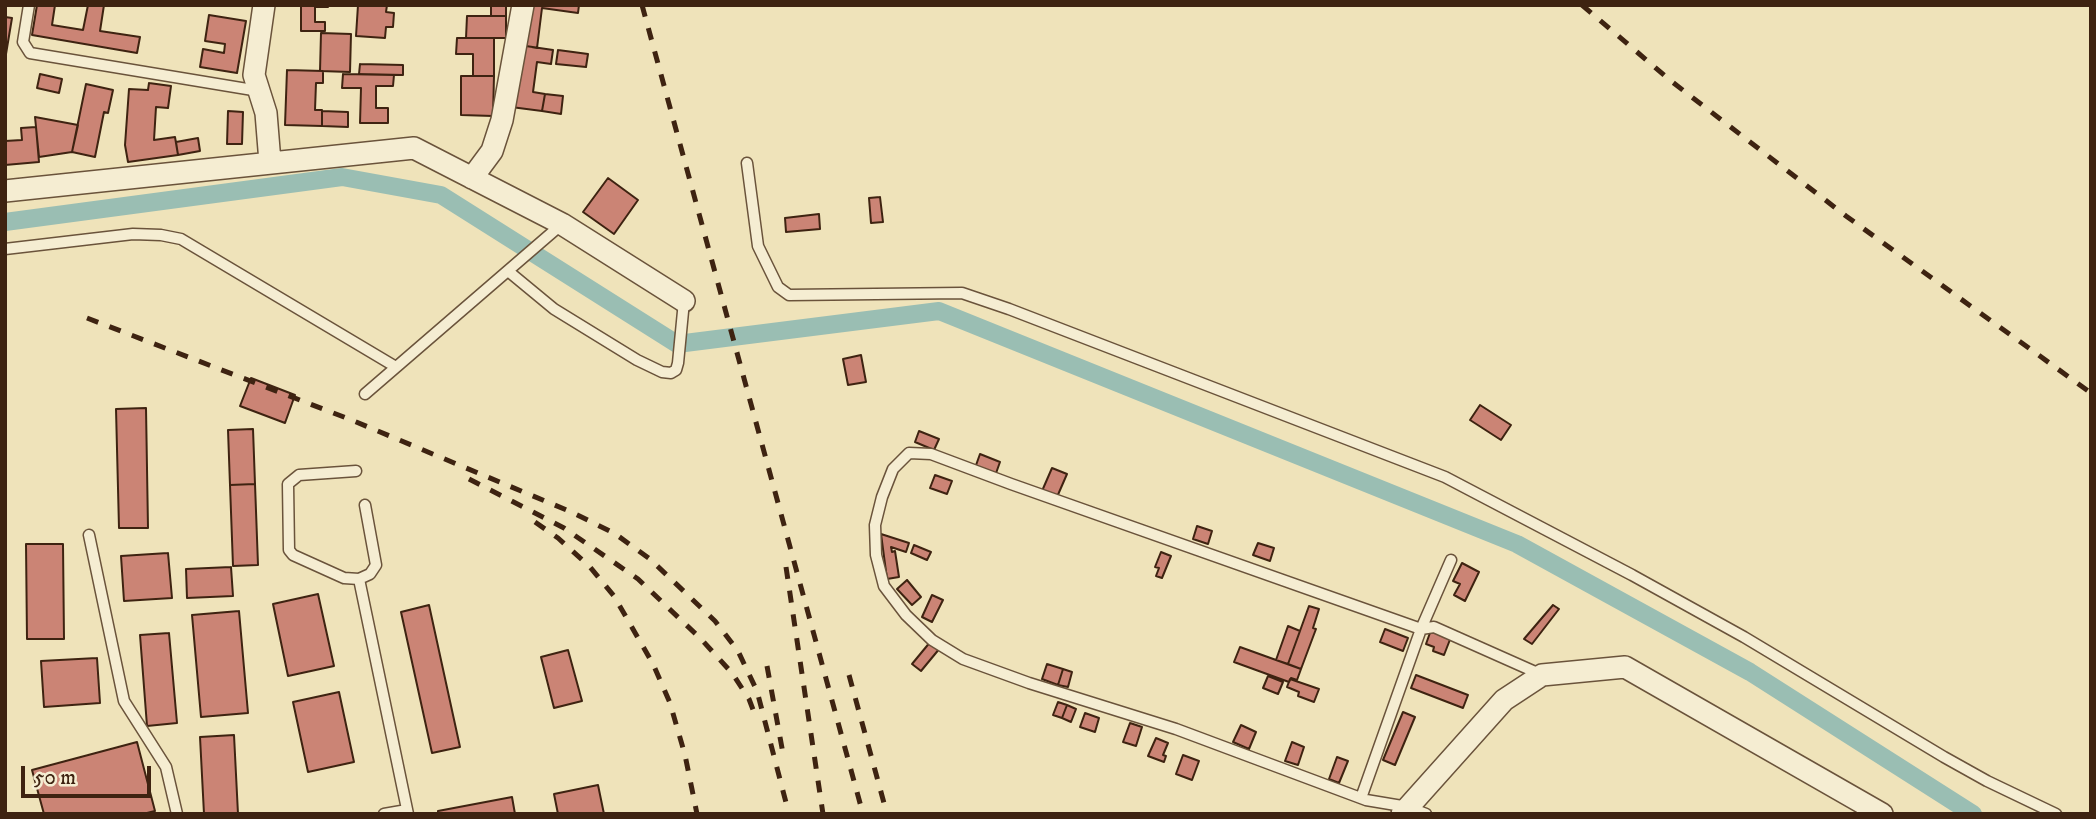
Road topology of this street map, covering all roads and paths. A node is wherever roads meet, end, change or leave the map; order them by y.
1 (29, 5) edge
2 (264, 5) edge
3 (523, 5) edge
4 (259, 91) junction
5 (270, 162) junction
6 (747, 163) dead end
7 (472, 178) junction
8 (5, 191) edge
9 (562, 225) junction
10 (5, 250) edge
11 (508, 271) junction
12 (684, 303) joint
13 (397, 367) junction
14 (365, 394) dead end
15 (356, 471) dead end
16 (365, 505) dead end
17 (89, 535) dead end
18 (1451, 560) dead end
19 (359, 579) junction
20 (1422, 629) junction
21 (1542, 675) junction
22 (1361, 798) junction
23 (1412, 811) edge
24 (407, 812) edge
25 (177, 814) edge
26 (384, 814) edge
27 (1882, 814) edge
28 (2056, 814) edge

1 - 4 lane
2 - 4 street
3 - 7 street
4 - 5 street
5 - 7 street
5 - 8 street
6 - 28 lane
7 - 9 street
9 - 11 lane
9 - 12 street
10 - 13 lane
11 - 12 lane
11 - 13 lane
13 - 14 lane
15 - 19 lane
16 - 19 lane
17 - 25 lane
18 - 20 lane
19 - 24 lane
20 - 21 lane
20 - 22 lane
20 - 22 lane
21 - 23 street
21 - 27 street
22 - 23 lane
24 - 26 lane

